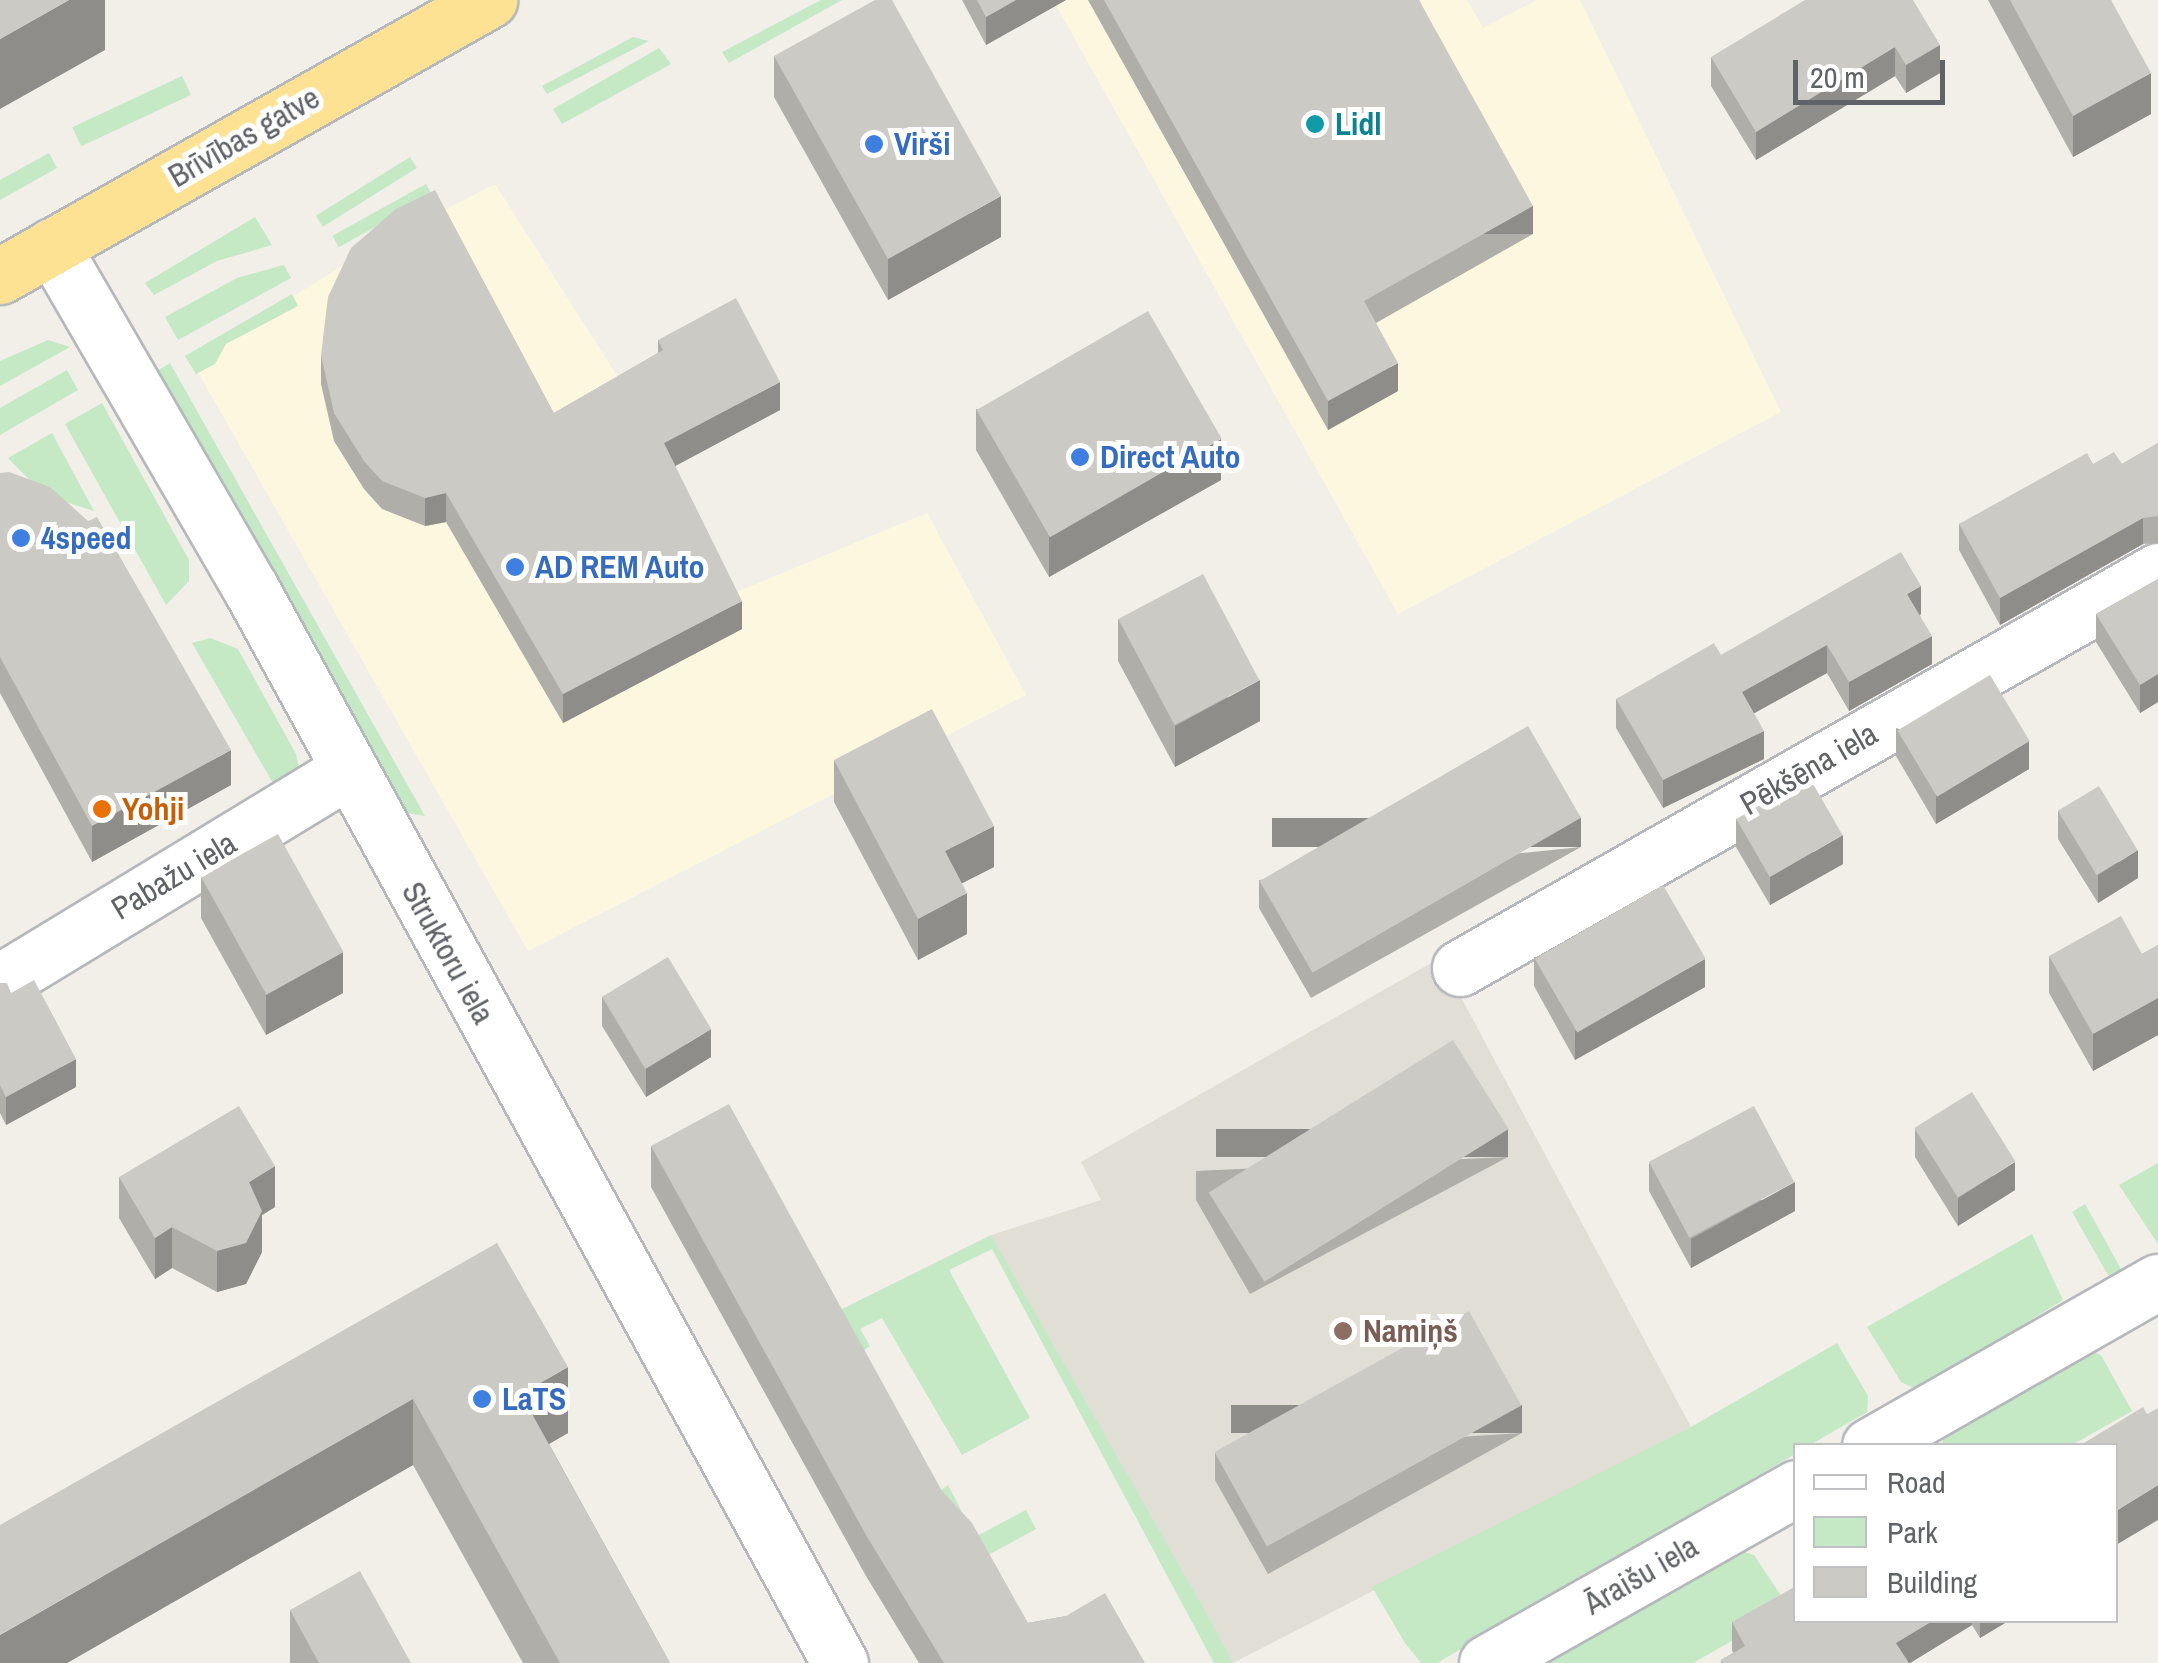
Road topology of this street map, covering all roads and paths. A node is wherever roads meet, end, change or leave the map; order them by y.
1 (490, 0) edge
2 (52, 246) junction
3 (0, 276) edge
4 (2158, 571) edge
5 (348, 770) junction
6 (1460, 968) dead end
7 (0, 982) edge
8 (2158, 1282) edge
9 (1875, 1443) edge
10 (1793, 1490) edge
11 (840, 1663) edge
12 (1487, 1663) edge

1 - 2 highway, Brīvības gatve
2 - 3 highway, Brīvības gatve
2 - 5 street, Struktoru iela
4 - 6 street, Pēkšēna iela
5 - 7 street, Pabažu iela
5 - 11 street, Struktoru iela
8 - 9 street
10 - 12 street, Āraišu iela

